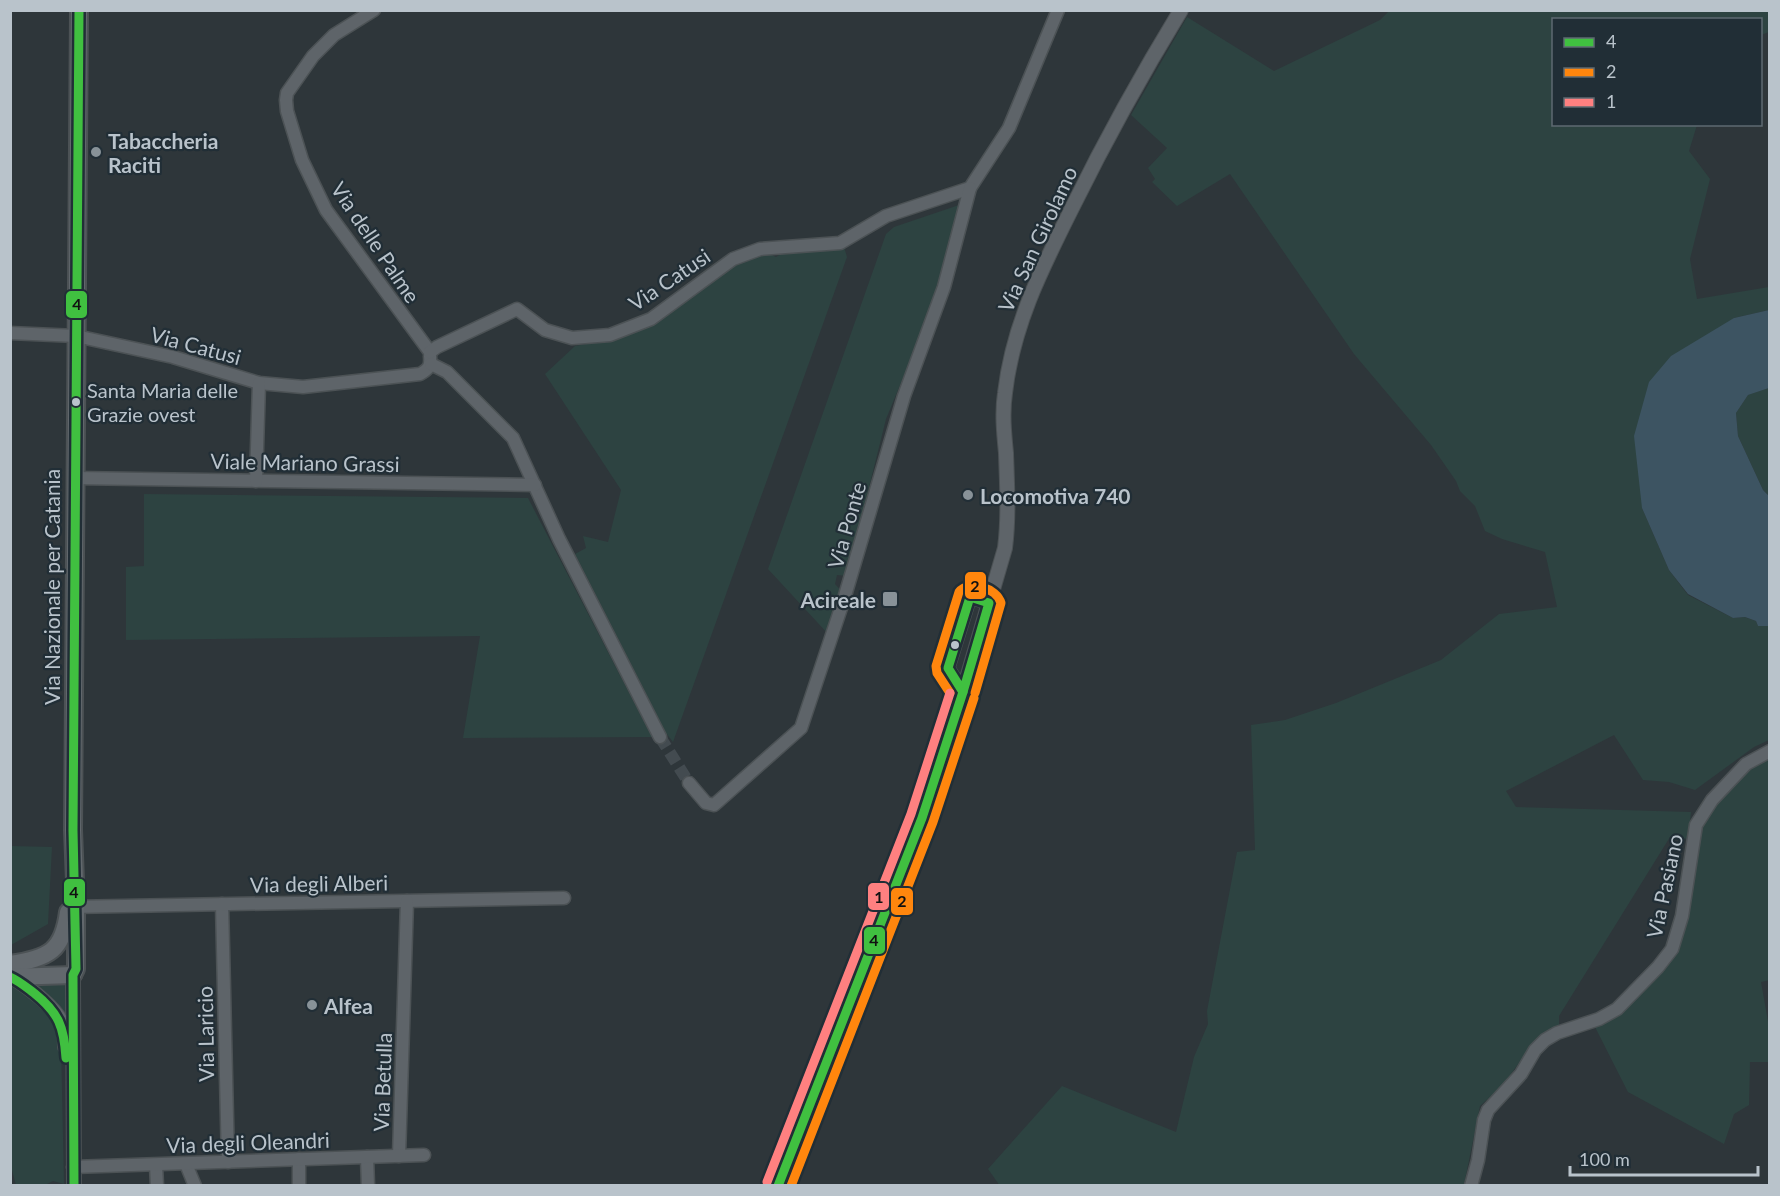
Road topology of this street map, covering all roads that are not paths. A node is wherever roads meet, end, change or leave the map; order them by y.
1 (79, 10) edge
2 (374, 10) edge
3 (1058, 10) edge
4 (1181, 10) edge
5 (970, 188) junction
6 (10, 333) edge
7 (76, 336) junction
8 (430, 358) junction
9 (258, 383) junction
10 (74, 478) junction
11 (256, 481) junction
12 (536, 485) junction
13 (989, 603) junction
14 (963, 692) junction
15 (660, 737) tunnel mouth
16 (1770, 751) edge
17 (689, 783) tunnel mouth
18 (564, 898) dead end
19 (407, 901) junction
20 (222, 904) junction
21 (72, 907) junction
22 (13, 970) edge
23 (73, 975) junction
24 (424, 1155) dead end
25 (399, 1156) junction
26 (367, 1157) junction
27 (299, 1160) junction
28 (228, 1162) junction
29 (186, 1164) junction
30 (73, 1165) junction
31 (156, 1165) junction
32 (74, 1185) edge
33 (157, 1185) edge
34 (195, 1185) edge
35 (299, 1185) edge
36 (368, 1185) edge
37 (778, 1185) edge
38 (1471, 1185) edge

1 - 7 main road, Via Nazionale per Catania
2 - 8 street, Via delle Palme
3 - 5 street
4 - 13 street, Via San Girolamo
5 - 8 street, Via Catusi
5 - 17 street, Via Ponte
6 - 7 street, Via Catusi
7 - 9 street, Via Catusi
7 - 10 main road, Via Nazionale per Catania
8 - 9 street, Via Catusi
8 - 12 street
9 - 11 street
10 - 11 street, Viale Mariano Grassi
10 - 21 main road, Via Nazionale per Catania
11 - 12 street, Viale Mariano Grassi
12 - 15 street
13 - 14 street, Via San Girolamo
13 - 14 street
14 - 37 street, Via San Girolamo
16 - 38 street, Via Pasiano
18 - 19 street, Via degli Alberi
19 - 20 street, Via degli Alberi
19 - 25 street, Via Betulla
20 - 21 street, Via degli Alberi
20 - 28 street, Via Laricio
21 - 22 main road
21 - 23 main road, Via Nazionale per Catania
22 - 23 main road
22 - 30 street
23 - 30 street, Via Nazionale per Catania
24 - 25 street, Via degli Oleandri
25 - 26 street, Via degli Oleandri
26 - 27 street, Via degli Oleandri
26 - 36 street
27 - 28 street, Via degli Oleandri
27 - 35 street
28 - 29 street, Via degli Oleandri
29 - 31 street, Via degli Oleandri
29 - 34 street
30 - 31 street, Via degli Oleandri
30 - 32 street
31 - 33 street

